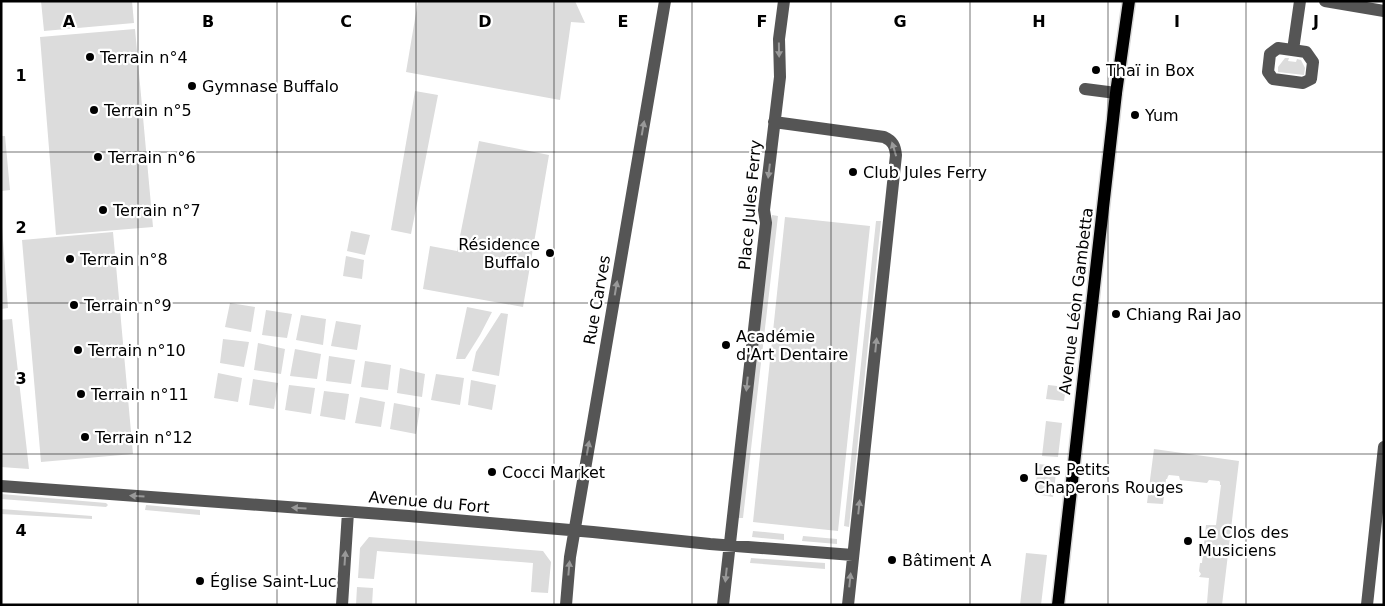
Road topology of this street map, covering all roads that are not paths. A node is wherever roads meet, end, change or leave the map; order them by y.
1 (665, 1) edge
2 (784, 1) edge
3 (1129, 1) edge
4 (1300, 1) edge
5 (1325, 1) edge
6 (1384, 11) edge
7 (1293, 50) dead end
8 (1085, 89) dead end
9 (1116, 93) junction
10 (774, 122) junction
11 (1384, 447) edge
12 (1, 486) edge
13 (348, 512) junction
14 (574, 531) junction
15 (729, 546) junction
16 (853, 555) junction
17 (342, 605) edge
18 (566, 605) edge
19 (723, 605) edge
20 (848, 605) edge
21 (1058, 605) edge
22 (1367, 605) edge

14 -> 1 street, Rue Carves
2 -> 10 street
3 - 9 main road, Avenue Léon Gambetta
4 - 7 street
5 - 6 street
8 - 9 street
9 - 21 main road, Avenue Léon Gambetta
10 -> 15 street, Place Jules Ferry
16 -> 10 street, Place Jules Ferry
11 - 22 street
13 -> 12 street, Avenue du Fort
13 - 14 street, Avenue du Fort
17 -> 13 street
14 - 15 street, Avenue du Fort
18 -> 14 street, Rue Carves
15 - 16 street, Avenue du Fort
15 -> 19 street, Place Jules Ferry
20 -> 16 street, Place Jules Ferry

